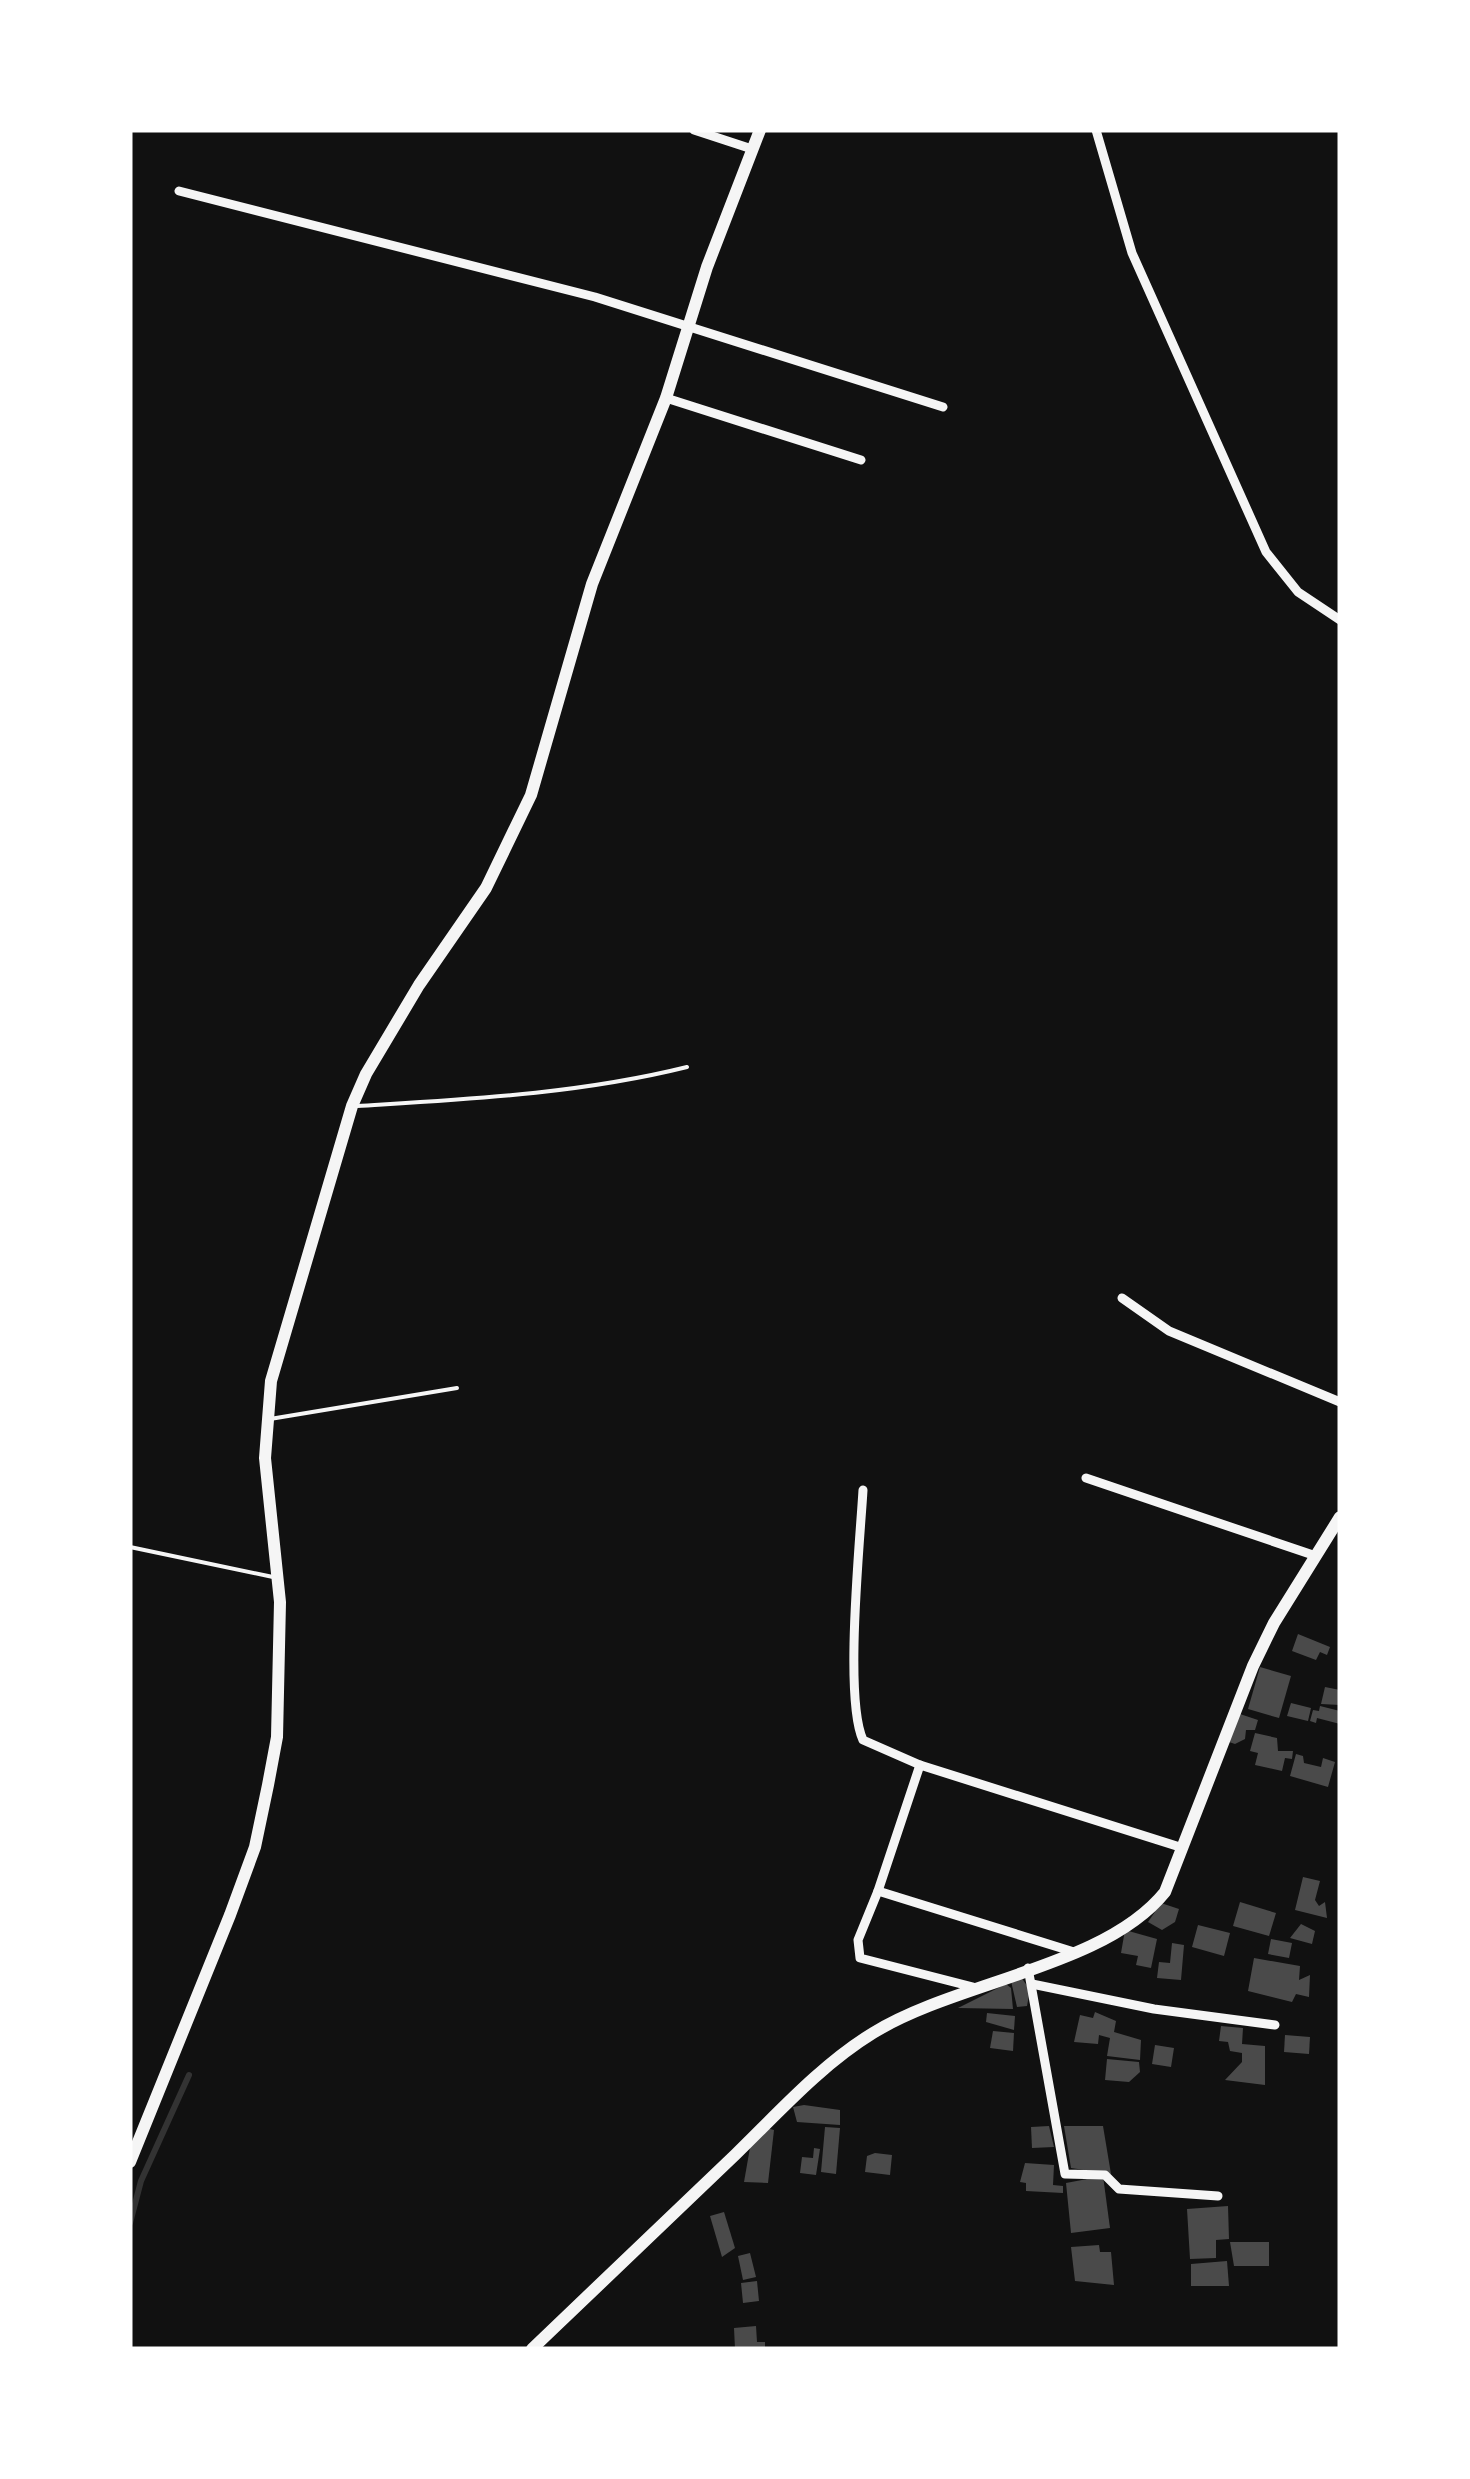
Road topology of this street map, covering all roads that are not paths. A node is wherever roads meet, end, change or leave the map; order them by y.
1 (694, 130) edge
2 (760, 130) edge
3 (1096, 130) edge
4 (752, 149) junction
5 (178, 191) dead end
6 (690, 326) junction
7 (666, 398) junction
8 (943, 406) dead end
9 (861, 460) dead end
10 (1340, 620) edge
11 (687, 1067) dead end
12 (352, 1106) junction
13 (1122, 1298) dead end
14 (457, 1388) dead end
15 (1340, 1402) edge
16 (266, 1420) junction
17 (1086, 1478) dead end
18 (863, 1490) dead end
19 (1340, 1517) edge
20 (130, 1547) edge
21 (1316, 1556) junction
22 (278, 1578) junction
23 (920, 1764) junction
24 (1183, 1848) junction
25 (878, 1891) junction
26 (1074, 1952) junction
27 (1028, 1968) junction
28 (1032, 1984) junction
29 (973, 1987) junction
30 (1276, 2025) dead end
31 (135, 2138) edge
32 (130, 2162) edge
33 (1218, 2196) dead end
34 (532, 2349) edge

1 - 4 street
2 - 4 main road
3 - 10 street
4 - 6 main road
5 - 6 street
6 - 7 main road
6 - 8 street
7 - 9 street
7 - 12 main road
11 - 12 lane
12 - 16 main road
13 - 15 street
14 - 16 lane
16 - 22 main road
17 - 21 street
18 - 23 street
19 - 21 main road
20 - 22 lane
21 - 24 main road
22 - 31 main road
23 - 24 street
23 - 25 street
24 - 26 main road
25 - 26 street
25 - 29 street
26 - 27 main road
27 - 28 street
27 - 29 main road
28 - 30 street
28 - 33 street
29 - 34 main road
31 - 32 main road

